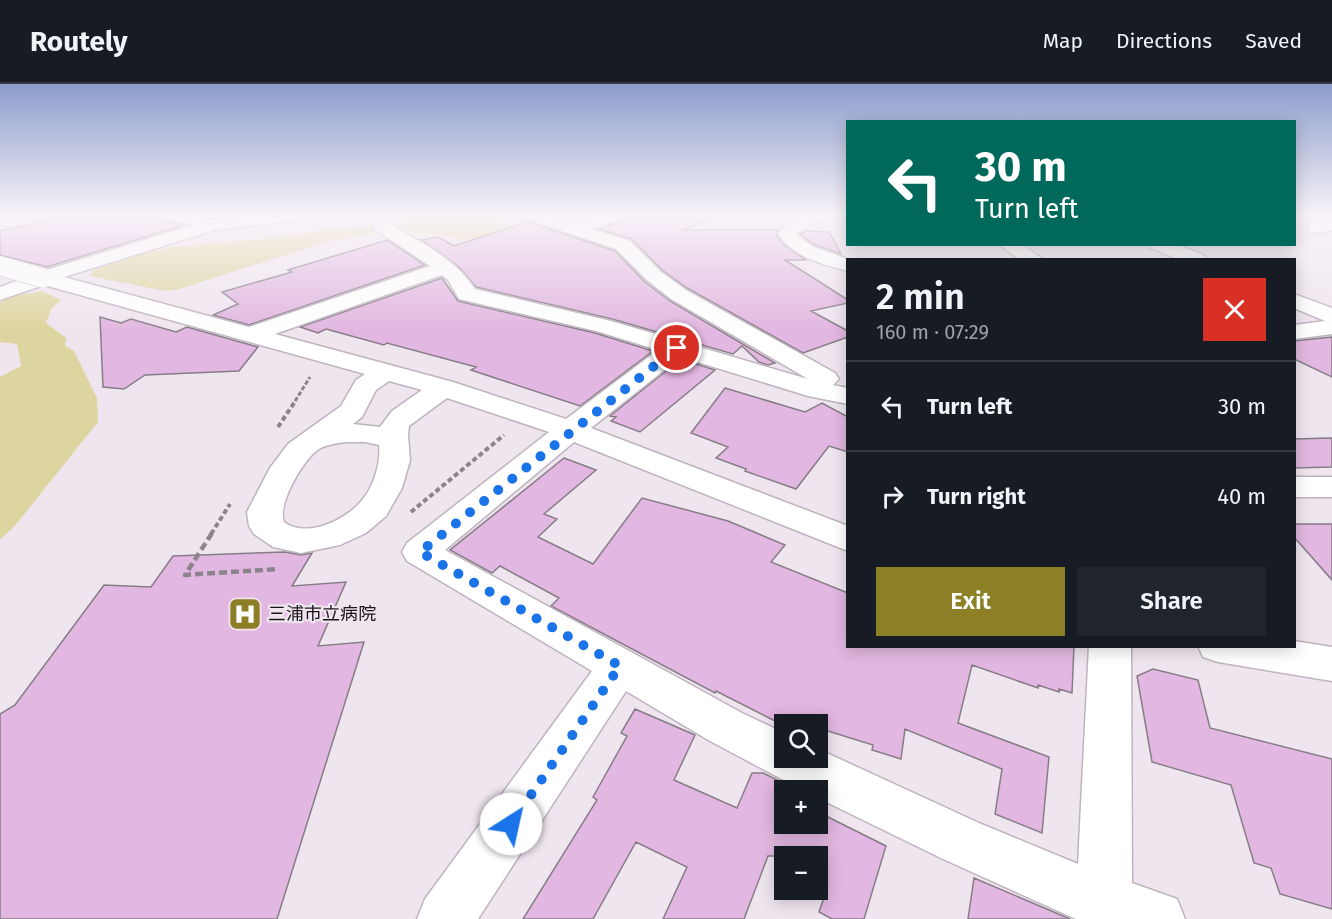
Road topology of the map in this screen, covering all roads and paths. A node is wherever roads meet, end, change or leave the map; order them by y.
1 (123, 253) edge
2 (423, 253) edge
3 (635, 253) edge
4 (813, 253) edge
5 (846, 264) edge
6 (0, 266) edge
7 (445, 267) junction
8 (0, 294) edge
9 (1296, 301) edge
10 (1332, 316) edge
11 (1332, 327) edge
12 (1296, 332) edge
13 (253, 334) junction
14 (677, 348) junction
15 (336, 357) junction
16 (386, 371) junction
17 (444, 388) junction
18 (846, 393) edge
19 (846, 394) edge
20 (528, 415) junction
21 (570, 430) junction
22 (272, 437) dead end
23 (392, 440) junction
24 (313, 442) junction
25 (1296, 487) edge
26 (1332, 487) edge
27 (234, 497) dead end
28 (409, 514) dead end
29 (846, 538) edge
30 (289, 568) dead end
31 (1110, 648) edge
32 (1231, 648) edge
33 (1332, 664) edge
34 (620, 666) junction
35 (774, 751) edge
36 (809, 768) edge
37 (1104, 911) edge
38 (445, 919) edge
39 (1157, 919) edge

1 - 8 street
2 - 7 street
3 - 18 street
4 - 5 street
6 - 13 street, bridge
7 - 13 street
7 - 14 street
9 - 10 street
11 - 12 street
13 - 15 street
14 - 19 street
14 - 21 street
15 - 16 street
15 - 22 path
16 - 17 street
16 - 24 street
17 - 20 street
17 - 23 street
20 - 21 street
20 - 28 path
21 - 29 street
21 - 34 street
23 - 24 street
23 - 24 street
25 - 26 street
27 - 30 path
31 - 37 street
32 - 33 street
34 - 35 street
34 - 38 street
36 - 37 street
37 - 39 street

